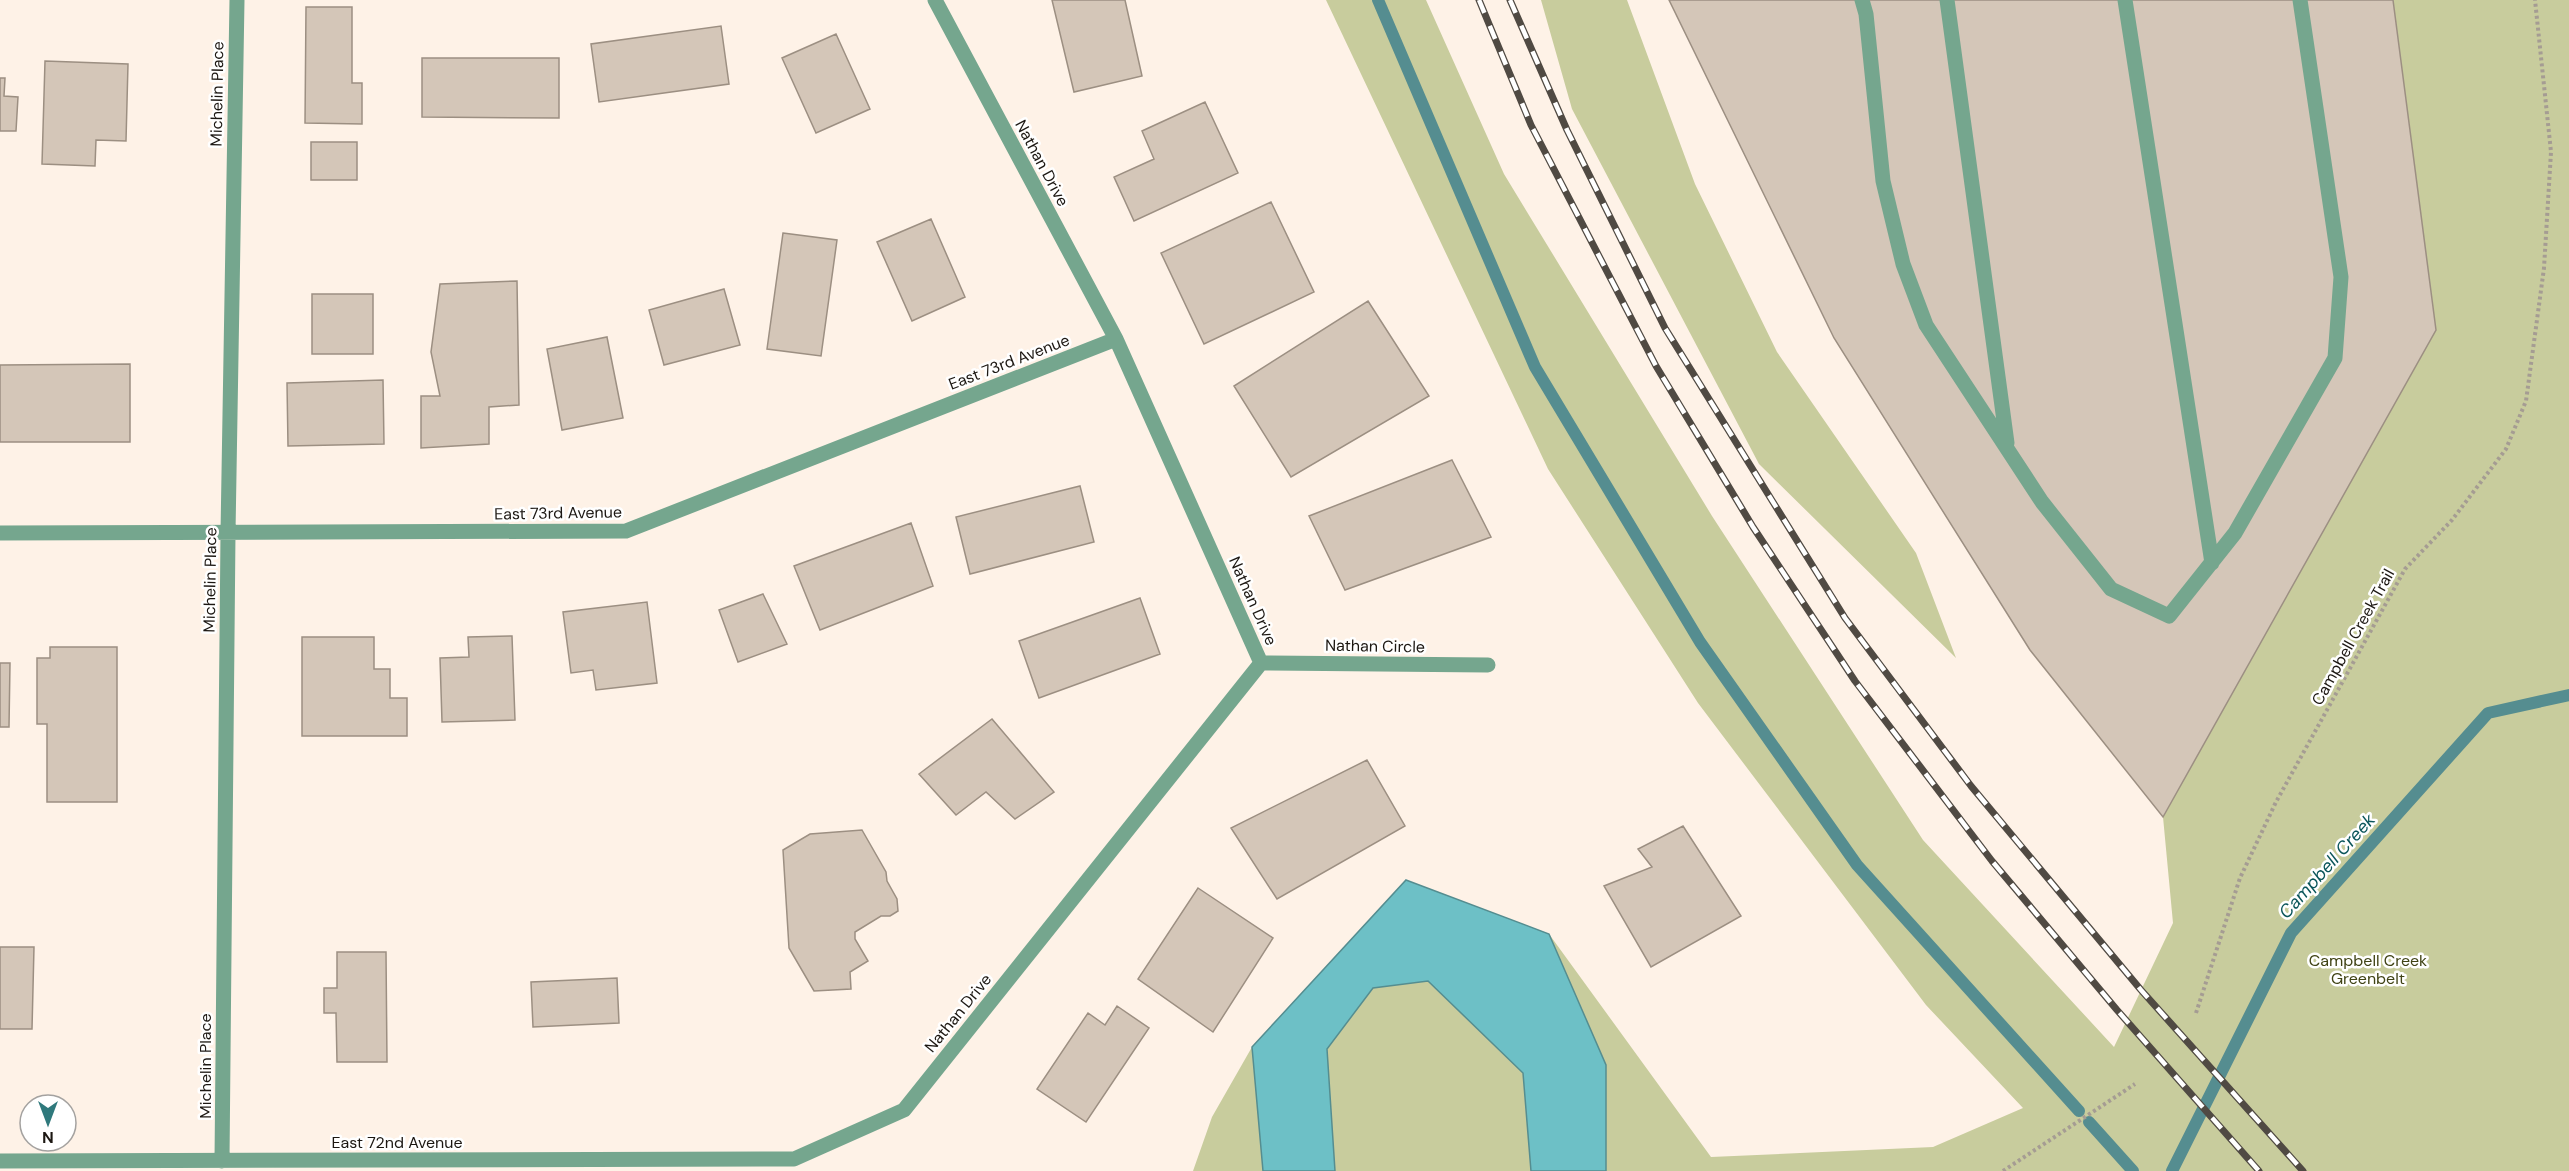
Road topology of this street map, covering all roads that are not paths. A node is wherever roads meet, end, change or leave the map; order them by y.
1 (237, 0) edge
2 (935, 0) edge
3 (1862, 0) edge
4 (1947, 0) edge
5 (2125, 0) edge
6 (2300, 0) edge
7 (1116, 339) junction
8 (2007, 449) junction
9 (228, 532) junction
10 (0, 533) edge
11 (2212, 563) junction
12 (1261, 663) junction
13 (1488, 665) dead end
14 (794, 1159) joint
15 (0, 1161) edge
16 (222, 1161) junction

1 - 9 street, Michelin Place
2 - 7 street, Nathan Drive
3 - 8 street
4 - 8 street
5 - 11 street
6 - 11 street
7 - 9 street, East 73rd Avenue
7 - 12 street, Nathan Drive
8 - 11 street
9 - 10 street, East 73rd Avenue
9 - 16 street, Michelin Place
12 - 13 street, Nathan Circle
12 - 14 street, Nathan Drive
14 - 16 street, East 72nd Avenue
15 - 16 street, East 72nd Avenue

